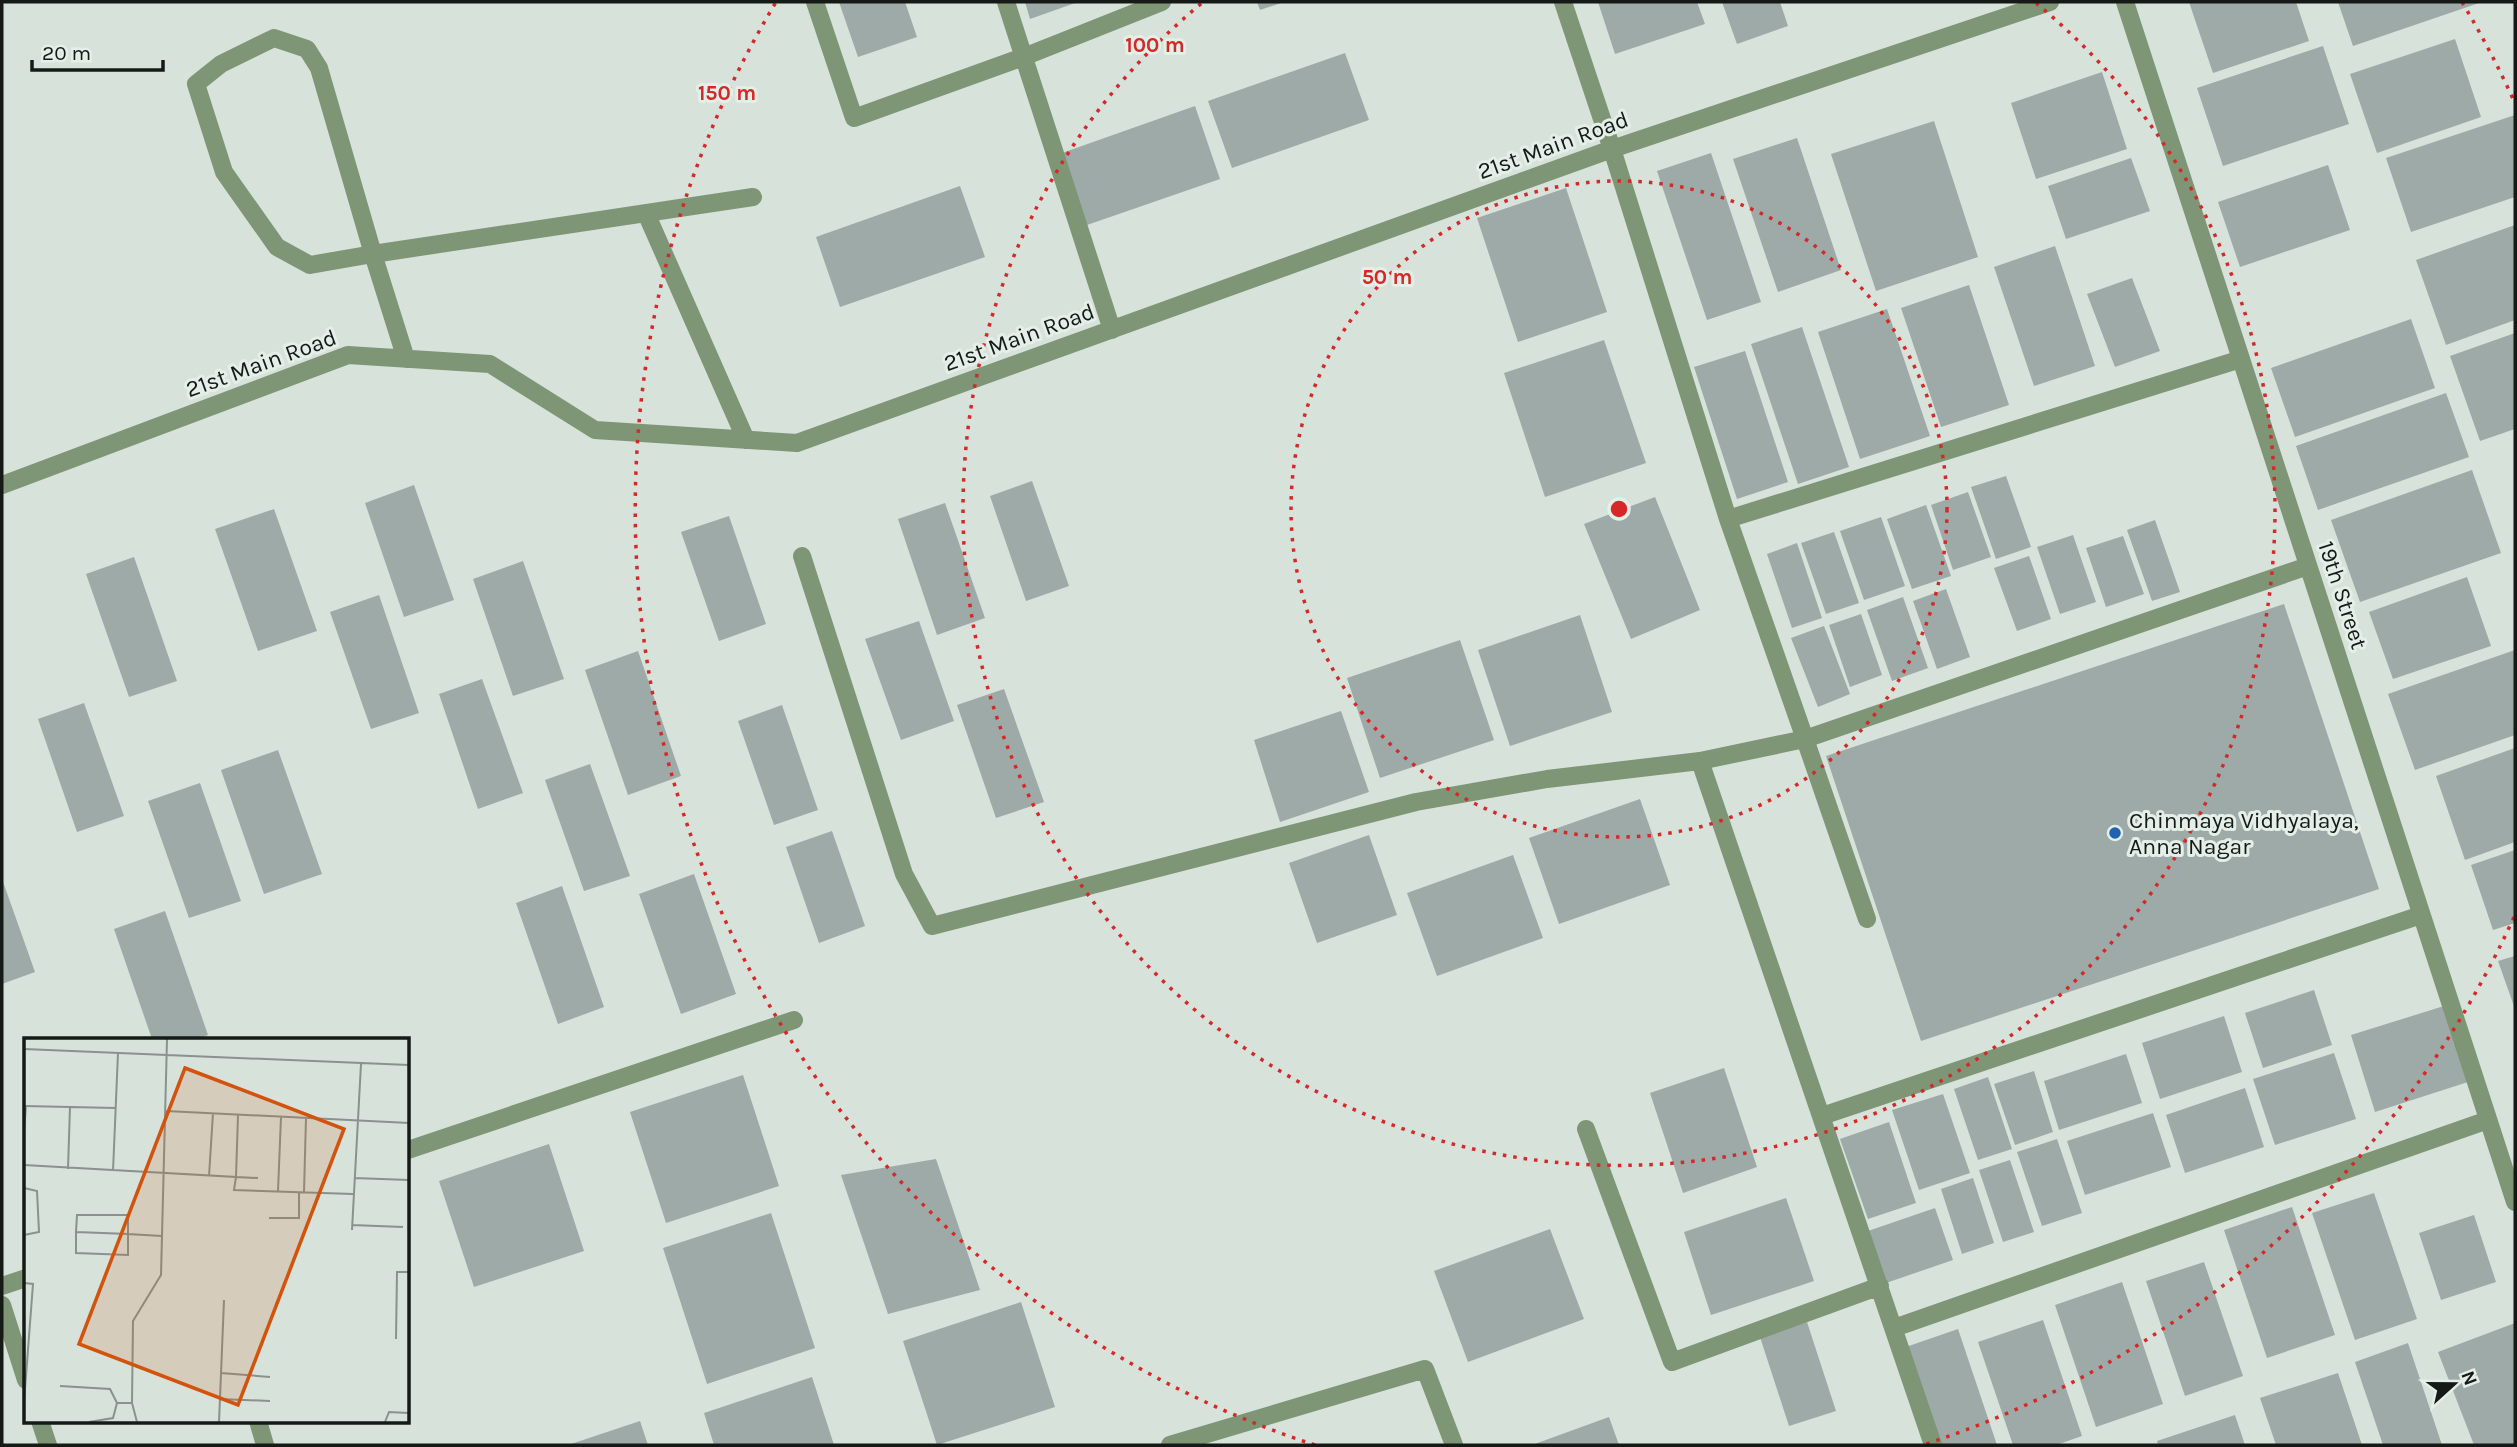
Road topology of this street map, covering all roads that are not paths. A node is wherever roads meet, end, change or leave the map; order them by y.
1 (816, 2) edge
2 (1006, 2) edge
3 (1162, 2) edge
4 (1563, 2) edge
5 (2050, 2) edge
6 (2125, 2) edge
7 (1026, 56) junction
8 (1612, 149) junction
9 (753, 197) dead end
10 (646, 213) junction
11 (373, 254) junction
12 (1112, 330) junction
13 (406, 359) junction
14 (2241, 359) junction
15 (746, 439) junction
16 (2, 485) edge
17 (1728, 519) junction
18 (802, 556) dead end
19 (2308, 566) junction
20 (1805, 739) junction
21 (1700, 761) junction
22 (2421, 915) junction
23 (1867, 919) dead end
24 (794, 1020) dead end
25 (1822, 1116) junction
26 (2488, 1120) junction
27 (1586, 1129) dead end
28 (410, 1149) edge
29 (2515, 1202) edge
30 (24, 1279) edge
31 (2, 1286) edge
32 (1880, 1286) junction
33 (2, 1306) edge
34 (1894, 1328) junction
35 (24, 1374) edge
36 (40, 1422) edge
37 (258, 1422) edge
38 (48, 1445) edge
39 (265, 1445) edge
40 (1170, 1445) edge
41 (1454, 1445) edge
42 (1933, 1445) edge

1 - 7 street
2 - 7 street
3 - 7 street
4 - 8 street
5 - 8 street, 21st Main Road
6 - 14 street, 19th Street
7 - 12 street
8 - 12 street, 21st Main Road
8 - 17 street
9 - 10 street
10 - 11 street
10 - 15 street
11 - 11 street
11 - 13 street
12 - 15 street, 21st Main Road
13 - 15 street, 21st Main Road
13 - 16 street, 21st Main Road
14 - 17 street
14 - 19 street, 19th Street
17 - 20 street
18 - 21 street
19 - 20 street
19 - 22 street, 19th Street
20 - 21 street
20 - 23 street
21 - 25 street
22 - 25 street
22 - 26 street, 19th Street
24 - 28 street
25 - 32 street
26 - 29 street, 19th Street
26 - 34 street
27 - 32 street
30 - 31 street
32 - 34 street
33 - 35 street
34 - 42 street
36 - 38 street
37 - 39 street
40 - 41 street

